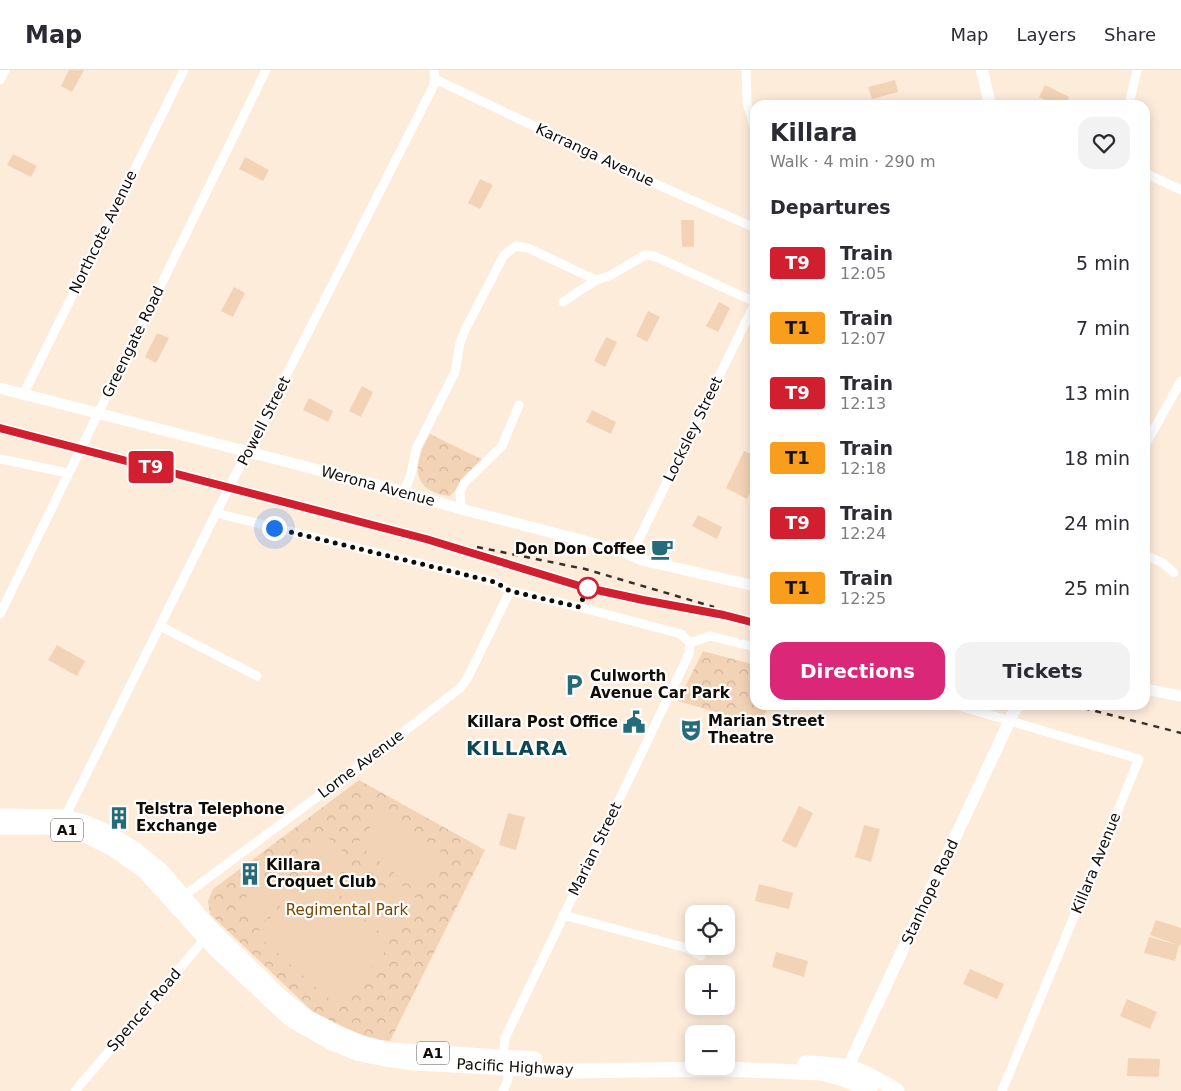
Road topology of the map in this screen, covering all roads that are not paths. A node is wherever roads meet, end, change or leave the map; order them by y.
1 (5, 70) edge
2 (184, 70) edge
3 (266, 70) edge
4 (746, 70) edge
5 (982, 70) edge
6 (1137, 70) edge
7 (434, 74) edge
8 (0, 80) edge
9 (989, 100) edge
10 (1130, 100) edge
11 (750, 113) edge
12 (1150, 175) edge
13 (1181, 190) edge
14 (750, 226) edge
15 (596, 280) junction
16 (750, 301) edge
17 (563, 302) dead end
18 (750, 313) edge
19 (1181, 380) edge
20 (0, 388) edge
21 (23, 395) junction
22 (519, 406) dead end
23 (98, 413) junction
24 (1150, 436) edge
25 (248, 452) junction
26 (0, 459) edge
27 (68, 473) junction
28 (404, 492) junction
29 (461, 509) junction
30 (216, 513) junction
31 (631, 555) junction
32 (1150, 557) edge
33 (1174, 573) dead end
34 (750, 585) edge
35 (510, 591) junction
36 (0, 614) edge
37 (160, 626) junction
38 (690, 643) junction
39 (750, 646) edge
40 (257, 676) dead end
41 (1150, 690) edge
42 (1181, 696) edge
43 (974, 710) edge
44 (1015, 710) edge
45 (1010, 720) junction
46 (0, 816) edge
47 (65, 817) junction
48 (0, 827) edge
49 (179, 901) junction
50 (563, 916) junction
51 (209, 934) junction
52 (701, 956) dead end
53 (685, 1061) edge
54 (735, 1061) edge
55 (506, 1062) junction
56 (846, 1072) junction
57 (75, 1091) edge
58 (503, 1091) edge
59 (870, 1091) edge
60 (897, 1091) edge
61 (1002, 1091) edge

1 - 8 street
2 - 21 street, Northcote Avenue
3 - 23 street, Greengate Road
4 - 11 street
5 - 9 main road
6 - 10 street
7 - 14 street, Karranga Avenue
7 - 25 street, Powell Street
12 - 13 street
15 - 16 street
15 - 17 street
15 - 28 street
18 - 31 street, Locksley Street
19 - 24 street
20 - 21 street, Werona Avenue
21 - 23 street, Werona Avenue
22 - 29 street
23 - 25 street, Werona Avenue
23 - 27 street, Greengate Road
25 - 28 street, Werona Avenue
25 - 30 street, Powell Street
26 - 27 street
27 - 36 street, Greengate Road
28 - 29 street, Werona Avenue
29 - 31 street, Werona Avenue
30 - 35 street
30 - 37 street, Powell Street
31 - 34 street, Werona Avenue
32 - 33 street
35 - 38 street
35 - 49 street, Lorne Avenue
37 - 40 street
37 - 47 street, Powell Street
38 - 39 street
38 - 50 street, Marian Street
41 - 42 street
43 - 45 street
44 - 45 main road, Stanhope Road
45 - 56 main road, Stanhope Road
45 - 61 street, Killara Avenue
46 - 47 highway, Pacific Highway / A1
47 - 49 highway, Pacific Highway / A1
48 - 49 highway, Pacific Highway / A1
49 - 51 highway, Pacific Highway / A1
50 - 52 street
50 - 55 street, Marian Street
51 - 55 highway, Pacific Highway / A1
51 - 57 street, Spencer Road
53 - 55 highway, Pacific Highway / A1
54 - 56 highway, Pacific Highway / A1
55 - 56 highway, Pacific Highway / A1
55 - 58 street, Marian Street
56 - 59 highway, Pacific Highway / A1
56 - 60 highway, Pacific Highway / A1

